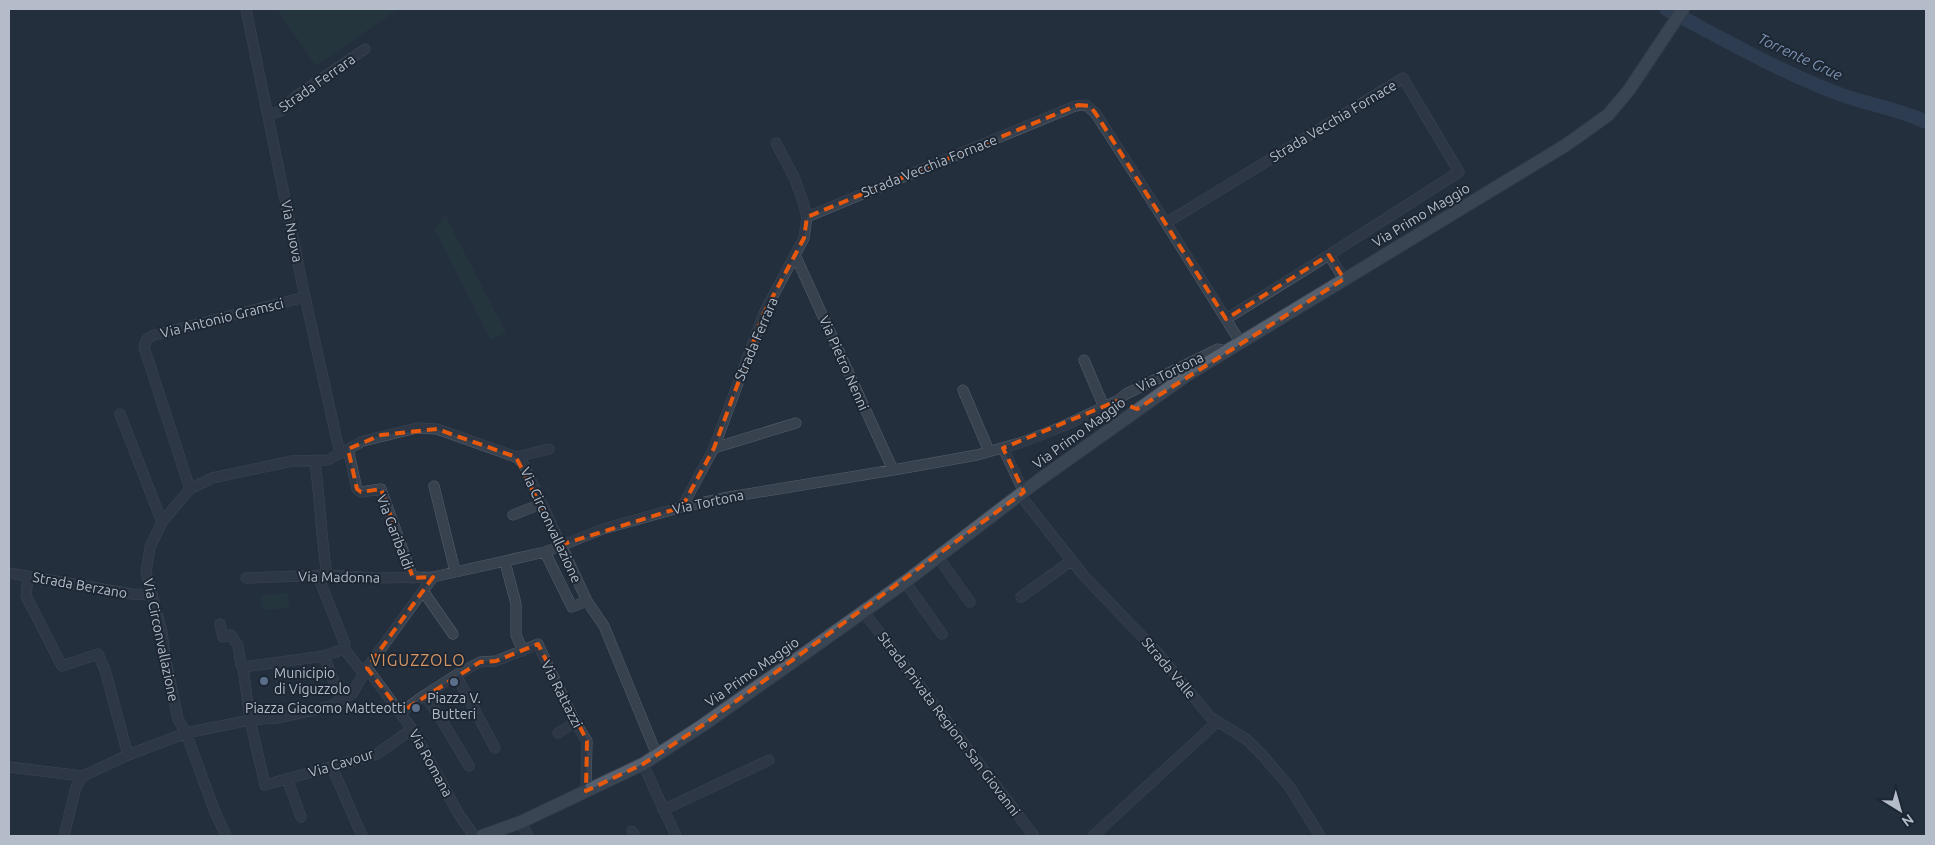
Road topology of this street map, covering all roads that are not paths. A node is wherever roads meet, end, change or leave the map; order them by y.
1 (246, 9) edge
2 (1683, 9) edge
3 (365, 49) dead end
4 (269, 115) junction
5 (776, 144) dead end
6 (807, 217) junction
7 (1166, 222) junction
8 (795, 255) junction
9 (1329, 255) junction
10 (1344, 278) junction
11 (305, 297) junction
12 (1226, 320) junction
13 (1240, 342) junction
14 (1226, 351) junction
15 (1084, 360) dead end
16 (963, 390) dead end
17 (1117, 402) junction
18 (1104, 407) junction
19 (1138, 409) junction
20 (120, 414) dead end
21 (796, 423) dead end
22 (714, 448) junction
23 (1003, 448) junction
24 (548, 449) dead end
25 (989, 451) junction
26 (344, 452) junction
27 (516, 457) junction
28 (315, 462) junction
29 (893, 470) junction
30 (434, 486) dead end
31 (190, 490) junction
32 (1022, 494) junction
33 (541, 504) junction
34 (682, 507) junction
35 (513, 515) dead end
36 (162, 522) junction
37 (560, 545) junction
38 (545, 552) junction
39 (938, 557) junction
40 (1072, 560) junction
41 (505, 562) junction
42 (455, 571) junction
43 (9, 573) edge
44 (322, 575) junction
45 (28, 576) junction
46 (433, 577) junction
47 (246, 578) dead end
48 (413, 578) junction
49 (904, 582) junction
50 (423, 591) junction
51 (152, 596) junction
52 (1021, 597) dead end
53 (587, 601) junction
54 (970, 602) dead end
55 (863, 611) junction
56 (220, 624) dead end
57 (453, 634) dead end
58 (942, 634) dead end
59 (344, 649) junction
60 (523, 651) junction
61 (324, 656) junction
62 (243, 666) junction
63 (365, 671) junction
64 (456, 675) junction
65 (427, 698) junction
66 (341, 700) junction
67 (401, 712) junction
68 (250, 720) junction
69 (575, 722) junction
70 (1217, 722) junction
71 (412, 729) junction
72 (186, 733) junction
73 (558, 733) dead end
74 (495, 748) dead end
75 (657, 755) junction
76 (128, 756) junction
77 (769, 760) dead end
78 (643, 764) junction
79 (469, 766) dead end
80 (9, 767) edge
81 (332, 767) junction
82 (84, 776) junction
83 (287, 780) junction
84 (586, 791) junction
85 (663, 810) junction
86 (301, 817) dead end
87 (521, 822) junction
88 (64, 836) edge
89 (226, 836) edge
90 (362, 836) edge
91 (474, 836) edge
92 (482, 836) edge
93 (528, 836) edge
94 (676, 836) edge
95 (1034, 836) edge
96 (1093, 836) edge
97 (1320, 836) edge

1 - 4 street, Via Nuova
2 - 10 main road, Via Primo Maggio
3 - 4 street, Strada Ferrara
4 - 11 street, Via Nuova
5 - 6 street, Strada Ferrara
6 - 7 street, Strada Vecchia Fornace
6 - 8 street, Strada Ferrara
7 - 9 street, Strada Vecchia Fornace
7 - 12 street, Strada Vecchia Fornace
8 - 22 street, Strada Ferrara
8 - 29 street, Via Pietro Nenni
9 - 10 street
9 - 12 street, Strada Vecchia Fornace
10 - 13 main road, Via Primo Maggio
11 - 26 street, Via Nuova
11 - 31 street, Via Antonio Gramsci
12 - 13 street
13 - 14 main road, Via Primo Maggio
14 - 17 street, Via Tortona
14 - 19 main road, Via Primo Maggio
15 - 18 street
16 - 25 street
17 - 18 street, Via Tortona
17 - 19 street, Via Tortona
18 - 23 street, Via Tortona
19 - 32 main road, Via Primo Maggio
20 - 36 street
21 - 22 street
22 - 34 street, Strada Ferrara
23 - 25 street, Via Tortona
23 - 32 street, Strada Valle
24 - 27 street
25 - 29 street, Via Tortona
26 - 27 street, Via Circonvallazione
26 - 28 street, Via Circonvallazione
26 - 48 street, Via Garibaldi
27 - 33 street, Via Circonvallazione
28 - 31 street, Via Circonvallazione
28 - 44 street
29 - 34 street, Via Tortona
30 - 42 street
31 - 36 street, Via Circonvallazione
32 - 39 main road, Via Primo Maggio
32 - 40 street, Strada Valle
33 - 35 street
33 - 37 street, Via Circonvallazione
34 - 37 street, Via Tortona
36 - 51 street, Via Circonvallazione
37 - 38 street, Via Tortona
37 - 53 street, Via Circonvallazione
38 - 41 street, Via Tortona
38 - 53 street
39 - 49 main road, Via Primo Maggio
39 - 54 street
40 - 52 street
40 - 70 street, Strada Valle
41 - 42 street, Via Tortona
41 - 60 street
42 - 46 street, Via Tortona
43 - 45 street, Strada Berzano
44 - 47 street, Via Madonna
44 - 48 street, Via Madonna
44 - 59 street
45 - 51 street, Strada Berzano
45 - 76 street
46 - 48 street, Via Madonna
46 - 50 street
49 - 55 main road, Via Primo Maggio
49 - 58 street
50 - 57 street
50 - 63 street
51 - 72 street, Via Circonvallazione
53 - 75 street, Via Circonvallazione
55 - 75 main road, Via Primo Maggio
55 - 95 street, Strada Privata Regione San Giovanni
56 - 62 street
59 - 61 street
59 - 63 street, Via Romana
60 - 64 street
60 - 69 street, Via Rattazzi
61 - 62 street
61 - 66 street
62 - 68 street
63 - 66 street
63 - 67 street, Via Romana
64 - 65 street
64 - 74 street
65 - 67 street
65 - 79 street
66 - 68 street
67 - 71 street, Via Romana
68 - 72 street
68 - 83 street, Via Cavour
69 - 73 street
69 - 84 street, Via Rattazzi
70 - 96 street
70 - 97 street, Strada Valle
71 - 81 street, Via Cavour
71 - 91 street, Via Romana
72 - 76 street
72 - 89 street, Via Circonvallazione
75 - 78 main road, Via Primo Maggio
76 - 82 street
77 - 85 street
78 - 84 main road, Via Primo Maggio
78 - 85 street
80 - 82 street
81 - 83 street, Via Cavour
81 - 90 street
82 - 88 street
83 - 86 street
84 - 87 main road, Via Primo Maggio
85 - 94 street
87 - 92 main road, Via Primo Maggio
87 - 93 street

